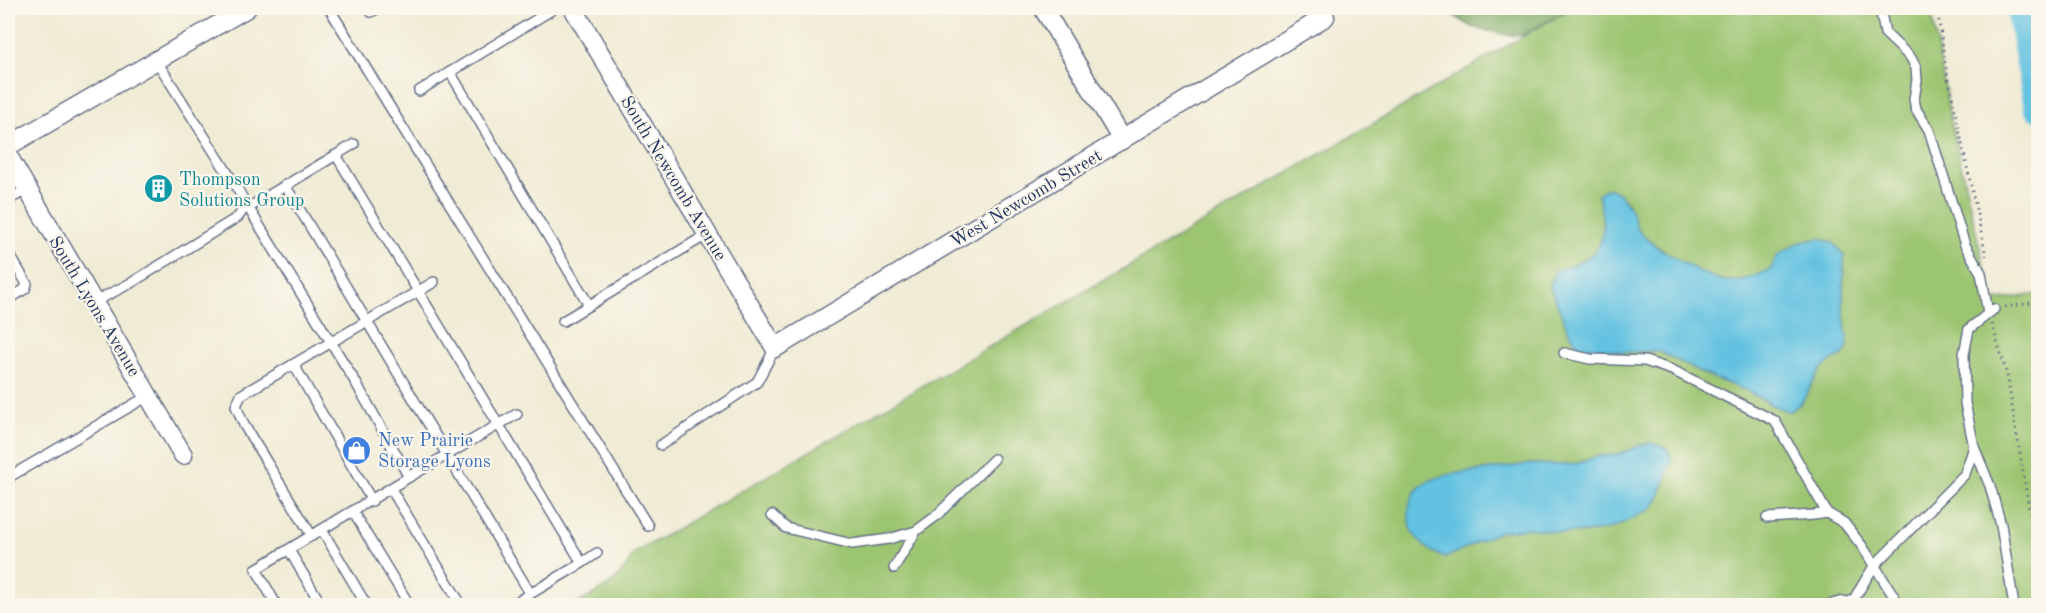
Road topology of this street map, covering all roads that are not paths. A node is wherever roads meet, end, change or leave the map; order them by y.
1 (247, 8) edge
2 (329, 8) edge
3 (555, 8) edge
4 (573, 8) edge
5 (1043, 8) edge
6 (1319, 8) edge
7 (1880, 8) edge
8 (156, 60) junction
9 (450, 72) junction
10 (419, 91) dead end
11 (1122, 140) junction
12 (354, 144) dead end
13 (8, 146) edge
14 (336, 155) junction
15 (8, 156) edge
16 (285, 185) junction
17 (26, 190) junction
18 (243, 199) junction
19 (8, 200) edge
20 (248, 208) junction
21 (708, 234) junction
22 (8, 252) edge
23 (434, 282) dead end
24 (418, 291) junction
25 (8, 300) edge
26 (93, 302) junction
27 (589, 305) junction
28 (562, 321) dead end
29 (367, 322) junction
30 (332, 344) junction
31 (775, 348) junction
32 (1564, 352) dead end
33 (294, 365) junction
34 (148, 396) junction
35 (517, 414) dead end
36 (499, 425) junction
37 (661, 445) dead end
38 (1974, 447) junction
39 (183, 455) dead end
40 (447, 455) junction
41 (994, 459) dead end
42 (9, 477) edge
43 (409, 477) junction
44 (391, 489) junction
45 (372, 501) junction
46 (353, 512) junction
47 (1827, 513) junction
48 (772, 515) dead end
49 (1767, 518) dead end
50 (648, 526) dead end
51 (322, 530) junction
52 (916, 531) junction
53 (312, 536) junction
54 (289, 550) junction
55 (597, 554) dead end
56 (582, 563) junction
57 (1875, 566) junction
58 (894, 568) dead end
59 (530, 593) junction
60 (1854, 599) junction
61 (277, 606) edge
62 (322, 606) edge
63 (367, 606) edge
64 (410, 606) edge
65 (462, 606) edge
66 (510, 606) edge
67 (1825, 606) edge
68 (1839, 606) edge
69 (1900, 606) edge
70 (2014, 606) edge

1 - 8 street
2 - 50 lane
3 - 9 lane
4 - 21 street, South Newcomb Avenue
5 - 11 street
6 - 11 street, West Newcomb Street
7 - 38 lane
8 - 13 street
8 - 18 lane
9 - 10 lane
9 - 27 lane
11 - 31 street, West Newcomb Street
12 - 14 lane
14 - 16 lane
14 - 24 lane
15 - 17 street, South Lyons Avenue
16 - 20 lane
16 - 29 lane
17 - 19 lane
17 - 26 street, South Lyons Avenue
18 - 20 lane
18 - 26 lane
20 - 30 lane
21 - 27 lane
21 - 31 street, South Newcomb Avenue
22 - 25 lane
23 - 24 lane
24 - 29 lane
24 - 36 lane
26 - 34 street, South Lyons Avenue
27 - 28 lane
29 - 30 lane
29 - 40 lane
30 - 33 lane
30 - 43 lane
31 - 37 lane
32 - 47 lane
33 - 45 lane
33 - 53 lane
34 - 39 street, South Lyons Avenue
34 - 42 lane
35 - 36 lane
36 - 40 lane
36 - 56 lane
38 - 57 lane
38 - 70 lane
40 - 43 lane
40 - 59 lane
41 - 52 lane
43 - 44 lane
44 - 45 lane
44 - 65 lane
45 - 46 lane
46 - 51 lane
46 - 64 lane
47 - 49 lane
47 - 57 lane
48 - 52 lane
51 - 53 lane
51 - 63 lane
52 - 58 lane
53 - 54 lane
54 - 61 lane
54 - 62 lane
55 - 56 lane
56 - 59 lane
57 - 60 lane
57 - 69 lane
59 - 66 lane
60 - 67 lane
60 - 68 lane

